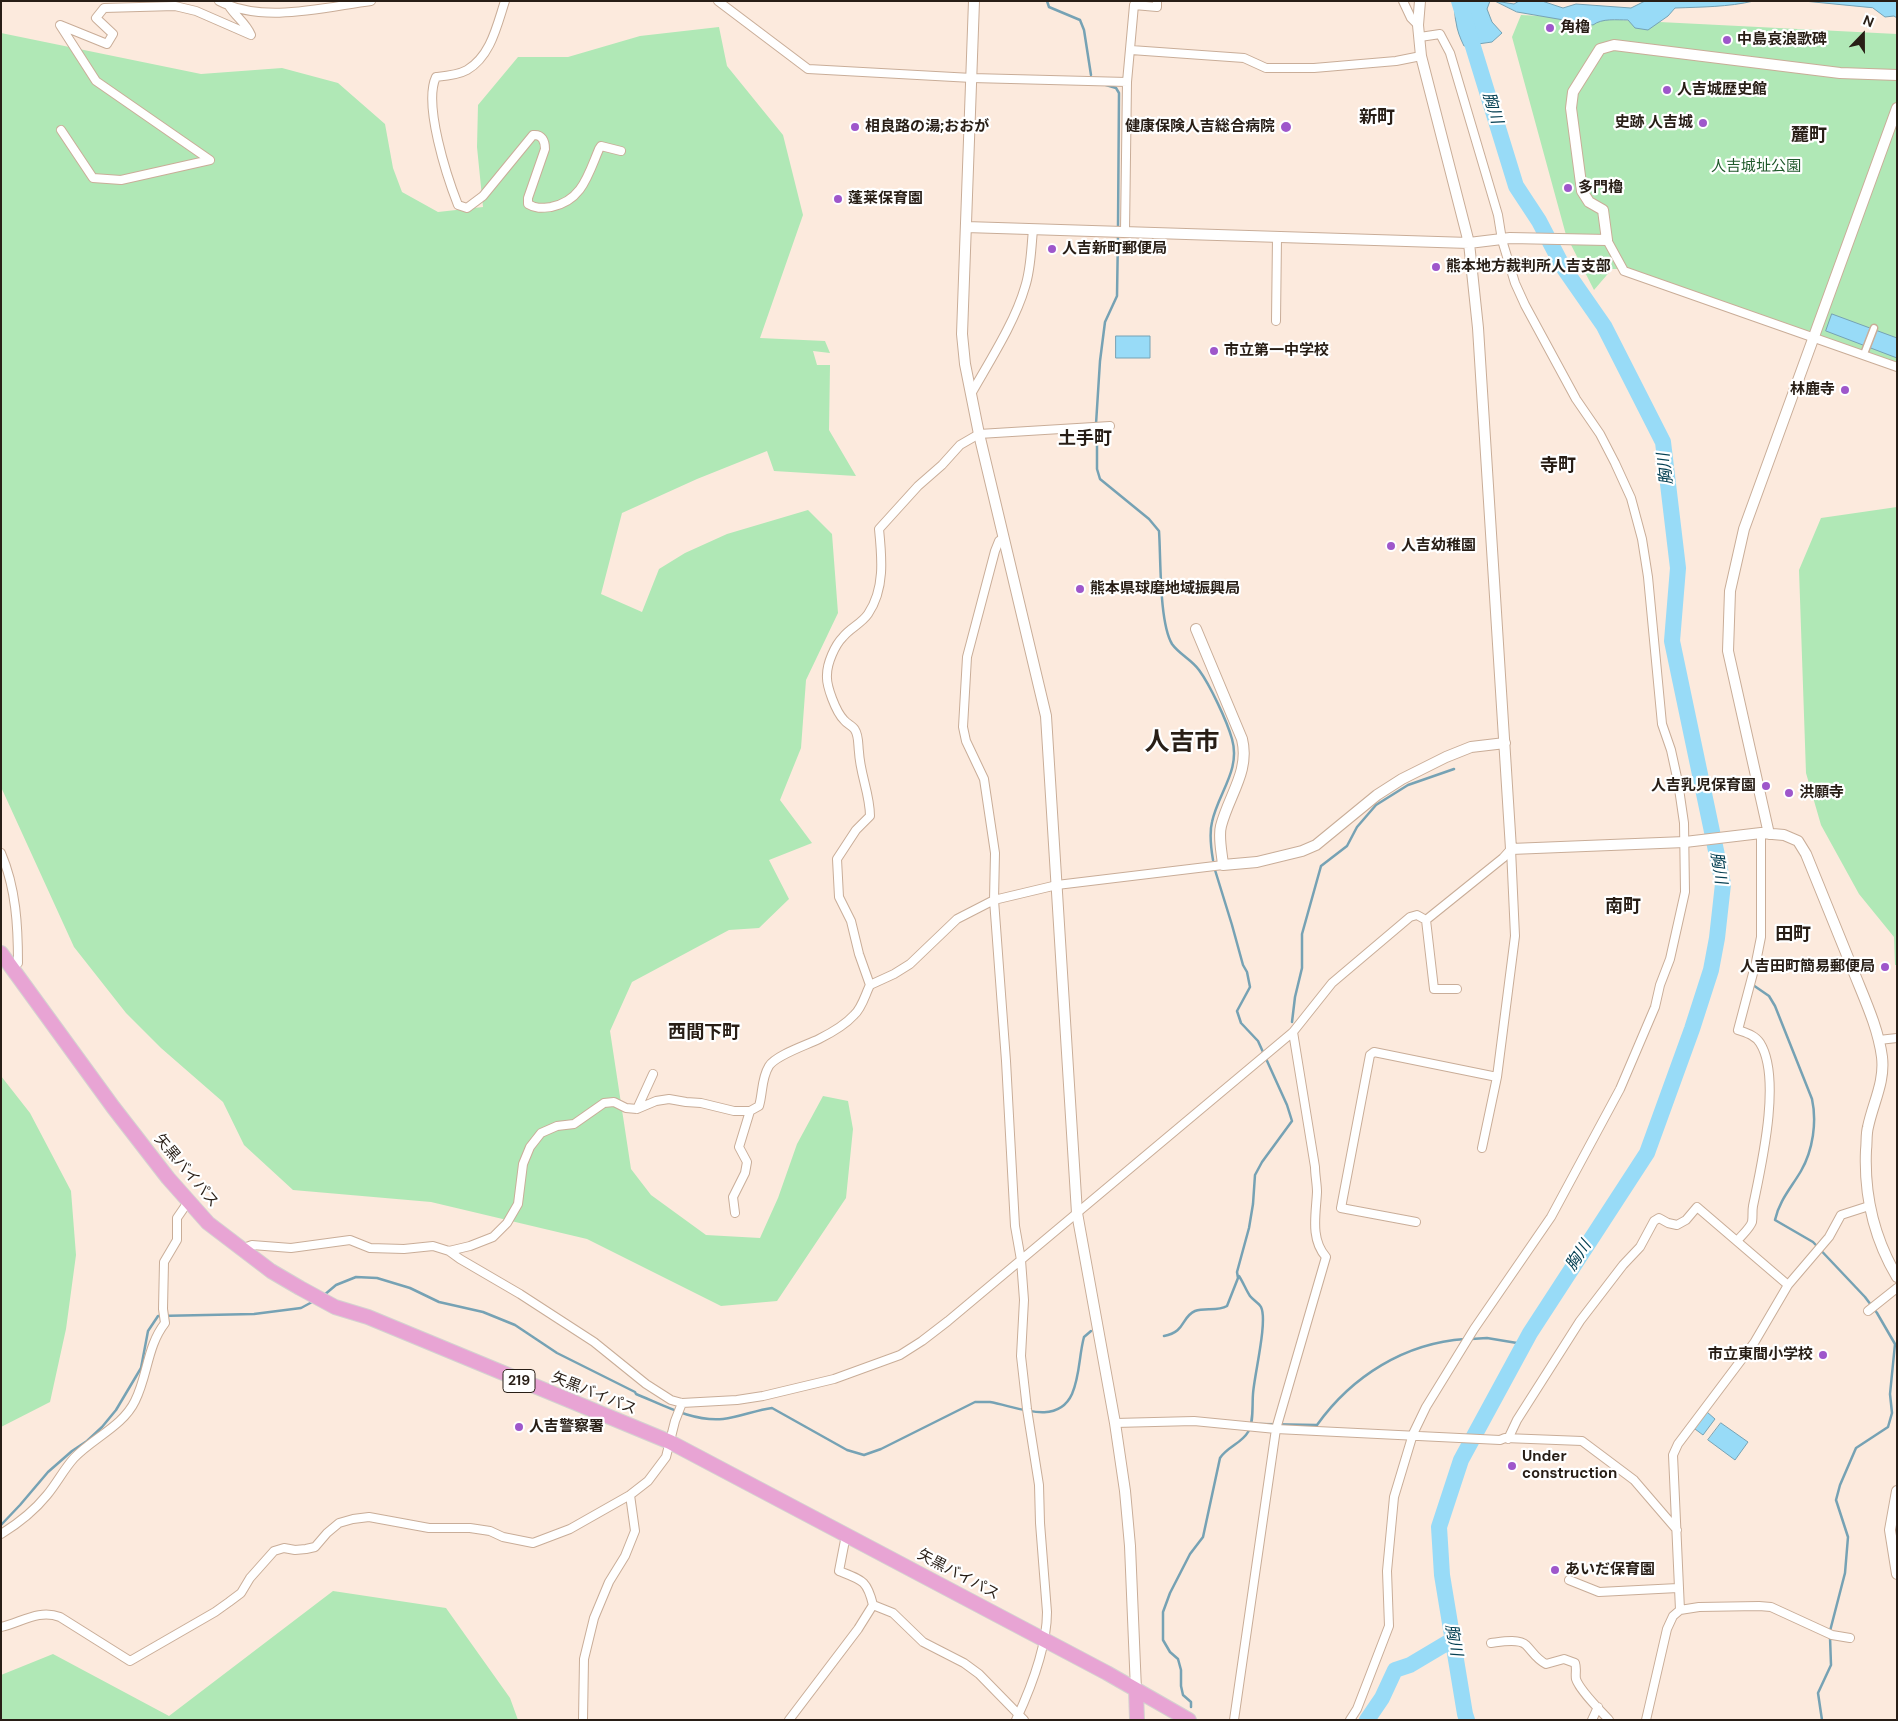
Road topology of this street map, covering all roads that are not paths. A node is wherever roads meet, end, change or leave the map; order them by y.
1 (219, 1) edge
2 (371, 1) edge
3 (505, 1) edge
4 (718, 1) edge
5 (974, 1) edge
6 (1157, 1) edge
7 (1403, 1) edge
8 (1420, 5) edge
9 (229, 6) junction
10 (1418, 26) junction
11 (1420, 37) junction
12 (1130, 50) junction
13 (1421, 56) junction
14 (1897, 75) edge
15 (972, 78) junction
16 (1127, 82) junction
17 (1897, 108) edge
18 (61, 130) dead end
19 (620, 151) dead end
20 (966, 227) junction
21 (1033, 230) junction
22 (1125, 231) junction
23 (1277, 237) junction
24 (1506, 239) junction
25 (1607, 240) junction
26 (1469, 243) junction
27 (1276, 321) dead end
28 (1874, 328) dead end
29 (1813, 338) junction
30 (1866, 351) junction
31 (1897, 367) edge
32 (971, 394) junction
33 (1110, 426) dead end
34 (979, 434) junction
35 (1003, 538) junction
36 (1196, 629) dead end
37 (1505, 743) junction
38 (1765, 834) junction
39 (1689, 841) junction
40 (1511, 849) junction
41 (1, 853) edge
42 (1223, 865) junction
43 (1057, 885) junction
44 (994, 900) junction
45 (1426, 920) junction
46 (1, 953) edge
47 (18, 963) dead end
48 (870, 985) junction
49 (1457, 989) dead end
50 (1293, 1032) junction
51 (1897, 1038) edge
52 (1879, 1040) junction
53 (653, 1074) dead end
54 (1497, 1077) junction
55 (637, 1109) junction
56 (750, 1111) junction
57 (1482, 1148) dead end
58 (188, 1202) junction
59 (1869, 1206) junction
60 (735, 1213) dead end
61 (1077, 1213) junction
62 (1416, 1222) dead end
63 (1738, 1240) junction
64 (241, 1249) junction
65 (449, 1250) junction
66 (1021, 1260) junction
67 (1897, 1277) edge
68 (1788, 1284) junction
69 (1897, 1288) edge
70 (1868, 1311) dead end
71 (682, 1403) junction
72 (1115, 1423) junction
73 (1276, 1429) junction
74 (1417, 1435) junction
75 (1504, 1439) junction
76 (670, 1442) junction
77 (1897, 1491) edge
78 (630, 1495) junction
79 (1677, 1530) junction
80 (1, 1534) edge
81 (846, 1536) junction
82 (1897, 1574) edge
83 (1569, 1580) dead end
84 (1678, 1588) junction
85 (873, 1604) junction
86 (1680, 1610) junction
87 (1, 1628) edge
88 (1850, 1638) dead end
89 (1044, 1640) junction
90 (1491, 1643) dead end
91 (1136, 1690) junction
92 (1598, 1708) junction
93 (1019, 1718) edge
94 (583, 1720) edge
95 (789, 1720) edge
96 (1137, 1720) edge
97 (1189, 1720) edge
98 (1234, 1720) edge
99 (1350, 1720) edge
100 (1592, 1720) edge
101 (1609, 1720) edge
102 (1646, 1720) edge

1 - 9 street
2 - 9 street
3 - 19 street
4 - 15 street
5 - 15 street
6 - 12 street
7 - 10 street
8 - 10 street
9 - 18 street
10 - 11 street
11 - 13 street
11 - 24 street
12 - 13 street
12 - 16 street
13 - 26 street
14 - 25 street
15 - 16 street
15 - 20 street
16 - 22 street
17 - 29 street
20 - 21 street
20 - 32 street
21 - 22 street
21 - 32 street
22 - 23 street
23 - 26 street
23 - 27 street
24 - 25 street
24 - 26 street
24 - 39 street
25 - 29 street
26 - 37 street
28 - 30 street
29 - 30 street
29 - 38 street
30 - 31 street
32 - 34 street
33 - 34 street
34 - 35 street
34 - 48 street
35 - 43 street
35 - 44 street
36 - 42 street
37 - 40 street
37 - 42 street
38 - 39 street
38 - 52 street
38 - 63 street
39 - 40 street
39 - 74 street
40 - 45 street
40 - 54 street
41 - 47 street
42 - 43 street
43 - 44 street
43 - 61 street
44 - 48 street
44 - 66 street
45 - 49 street
45 - 50 street
46 - 58 highway, 矢黒バイパス / 219
48 - 56 street
50 - 61 street
50 - 73 street
51 - 52 street
52 - 59 street
53 - 55 street
54 - 57 street
54 - 62 street
55 - 56 street
55 - 65 street
56 - 60 street
58 - 64 highway, 矢黒バイパス / 219
58 - 80 street
59 - 67 street
59 - 68 street
61 - 66 street
61 - 72 street
63 - 68 street
63 - 75 street
64 - 65 street
64 - 76 highway, 矢黒バイパス / 219
65 - 71 street
66 - 71 street
66 - 89 street
68 - 79 street
69 - 70 street
71 - 76 street
72 - 73 street
72 - 91 street
73 - 74 street
73 - 98 street
74 - 75 street
74 - 99 street
75 - 79 street
76 - 78 street
76 - 81 highway, 矢黒バイパス / 219
77 - 82 street
78 - 87 street
78 - 94 street
79 - 84 street
81 - 85 street
81 - 89 highway, 矢黒バイパス / 219
83 - 84 street
84 - 86 street
85 - 93 street
85 - 95 street
86 - 88 street
86 - 102 street
89 - 91 highway, 矢黒バイパス / 219
89 - 93 street
90 - 92 street
91 - 96 highway
91 - 97 highway, 219
92 - 100 street
92 - 101 street

